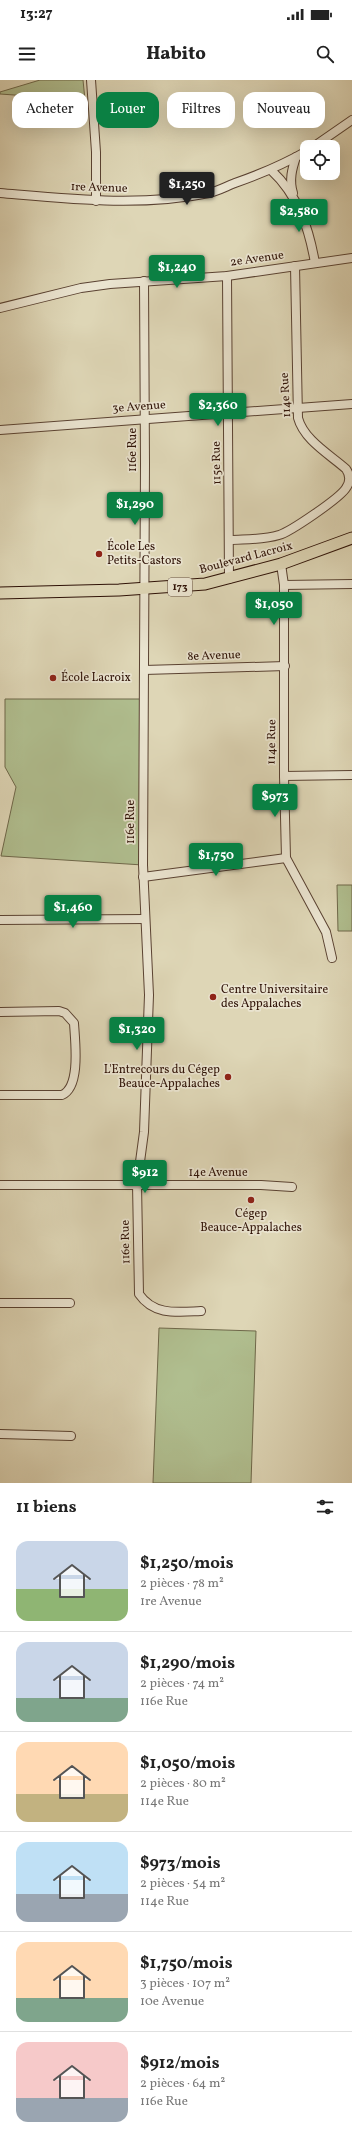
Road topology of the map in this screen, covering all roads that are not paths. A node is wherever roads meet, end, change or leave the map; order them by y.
1 (91, 80) edge
2 (352, 120) edge
3 (323, 140) edge
4 (300, 155) edge
5 (296, 157) junction
6 (271, 170) junction
7 (0, 193) edge
8 (294, 200) junction
9 (96, 201) junction
10 (352, 258) edge
11 (315, 263) junction
12 (296, 266) junction
13 (227, 276) junction
14 (144, 281) junction
15 (0, 308) edge
16 (352, 404) edge
17 (297, 410) junction
18 (228, 414) junction
19 (145, 418) junction
20 (0, 430) edge
21 (352, 538) edge
22 (230, 540) junction
23 (281, 564) junction
24 (229, 579) junction
25 (352, 584) edge
26 (284, 585) junction
27 (145, 587) junction
28 (0, 593) edge
29 (285, 666) junction
30 (144, 670) junction
31 (352, 775) edge
32 (284, 776) junction
33 (286, 858) junction
34 (143, 877) junction
35 (145, 919) junction
36 (0, 920) edge
37 (332, 958) dead end
38 (0, 1012) edge
39 (0, 1095) edge
40 (137, 1184) junction
41 (0, 1185) edge
42 (292, 1187) dead end
43 (0, 1303) edge
44 (70, 1303) dead end
45 (201, 1311) dead end
46 (0, 1434) edge
47 (71, 1436) dead end

1 - 9 street
2 - 3 street
4 - 5 street, 1re Avenue
5 - 6 street, 1re Avenue
5 - 8 street
6 - 8 street
6 - 9 street, 1re Avenue
7 - 9 street, 1re Avenue
8 - 11 street
10 - 11 street, 2e Avenue
11 - 12 street, 2e Avenue
12 - 13 street, 2e Avenue
12 - 17 street, 114e Rue
13 - 14 street, 2e Avenue
13 - 18 street, 115e Rue
14 - 15 street, 2e Avenue
14 - 19 street, 116e Rue
16 - 17 street, 3e Avenue
17 - 18 street, 3e Avenue
17 - 22 street, 114e Rue
18 - 19 street, 3e Avenue
18 - 22 street, 115e Rue
19 - 20 street, 3e Avenue
19 - 27 street, 116e Rue
21 - 23 main road, Boulevard Lacroix / 173
22 - 24 street, 115e Rue
23 - 24 main road, Boulevard Lacroix / 173
23 - 26 street, 114e Rue
24 - 27 main road, Boulevard Lacroix / 173
25 - 26 street
26 - 29 street, 114e Rue
27 - 28 main road, Boulevard Lacroix / 173
27 - 30 street, 116e Rue
29 - 30 street, 8e Avenue
29 - 32 street, 114e Rue
30 - 34 street, 116e Rue
31 - 32 street
32 - 33 street, 114e Rue
33 - 34 street
33 - 37 street, 114e Rue
34 - 35 street, 116e Rue
35 - 36 street
35 - 40 street, 116e Rue
38 - 39 street
40 - 41 street, 14e Avenue
40 - 42 street, 14e Avenue
40 - 45 street, 116e Rue
43 - 44 street
46 - 47 street

